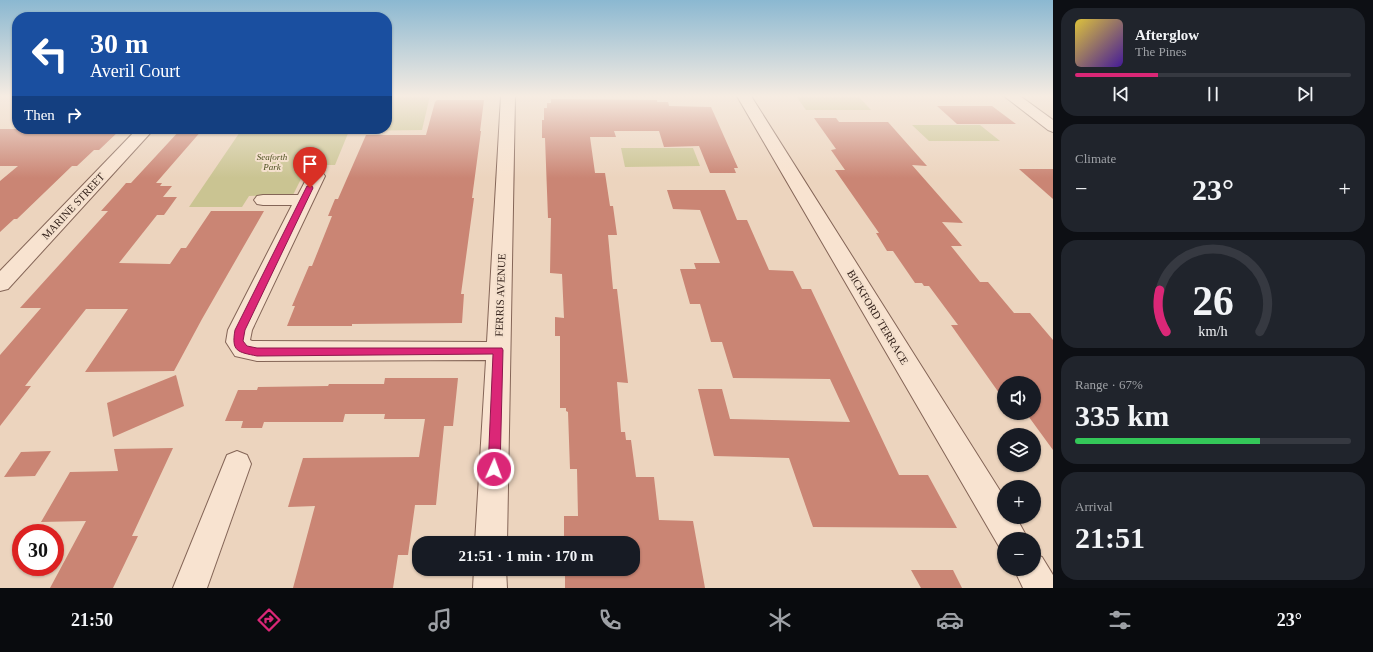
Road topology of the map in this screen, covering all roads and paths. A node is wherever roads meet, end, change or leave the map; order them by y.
1 (507, 123) edge
2 (761, 123) edge
3 (141, 134) edge
4 (316, 176) dead end
5 (263, 200) dead end
6 (304, 200) junction
7 (0, 284) edge
8 (498, 350) junction
9 (237, 464) dead end
10 (1008, 532) edge
11 (491, 536) edge
12 (490, 576) edge
13 (1034, 576) edge
14 (190, 588) edge
15 (490, 588) edge
16 (1042, 588) edge

1 - 8 street, FERRIS AVENUE
2 - 10 street, BICKFORD TERRACE
3 - 7 street, MARINE STREET
4 - 6 street
5 - 6 street
6 - 8 street
8 - 11 street, FERRIS AVENUE
9 - 14 street
12 - 15 street
13 - 16 street

